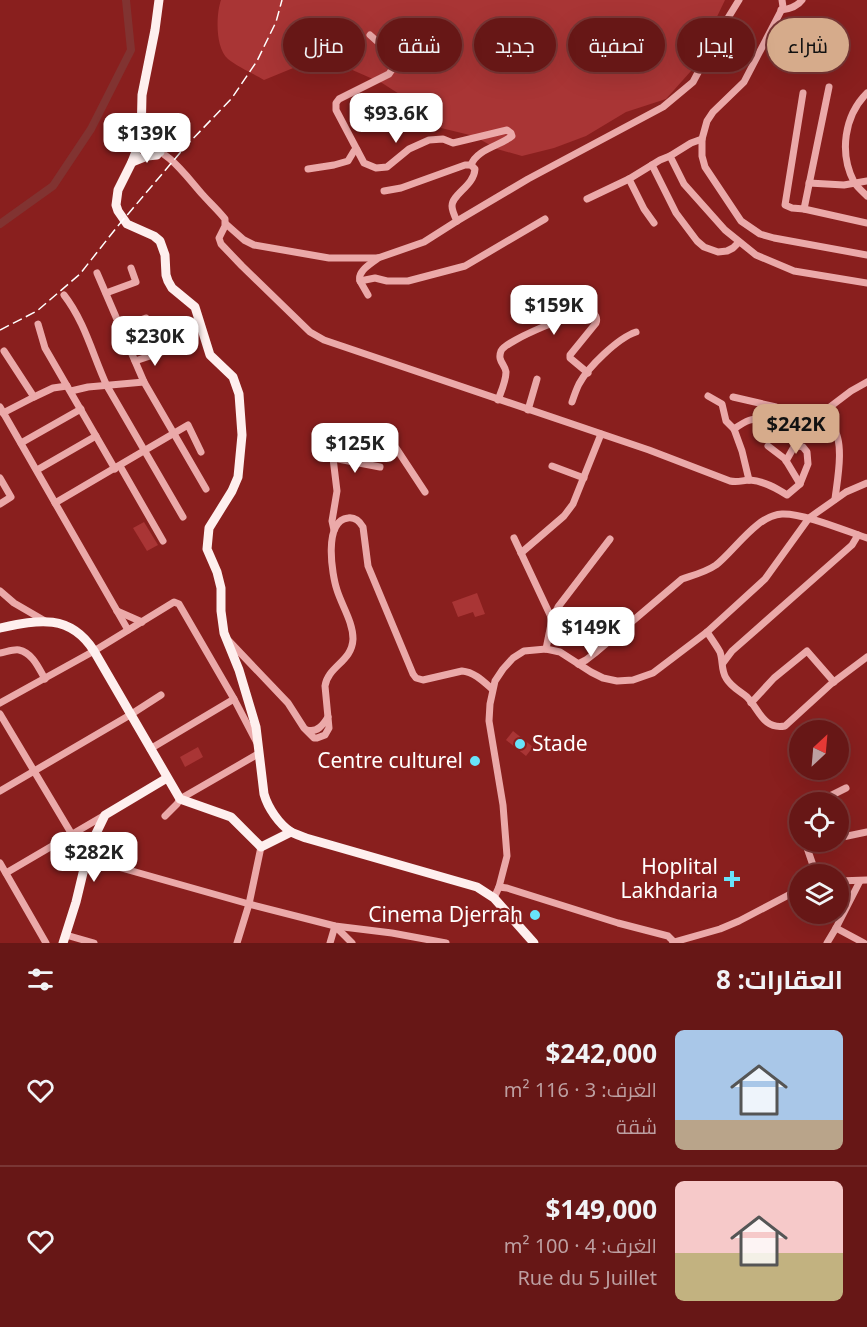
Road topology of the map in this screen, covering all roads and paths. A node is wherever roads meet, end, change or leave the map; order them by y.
1 (159, 0) edge
2 (739, 0) edge
3 (782, 0) edge
4 (802, 0) edge
5 (781, 10) junction
6 (370, 34) dead end
7 (829, 87) dead end
8 (803, 93) dead end
9 (867, 93) edge
10 (142, 130) junction
11 (702, 139) junction
12 (139, 145) junction
13 (357, 150) junction
14 (158, 153) junction
15 (670, 156) junction
16 (132, 162) junction
17 (471, 165) junction
18 (652, 165) junction
19 (308, 169) dead end
20 (629, 178) junction
21 (867, 181) edge
22 (809, 183) junction
23 (855, 183) junction
24 (384, 191) dead end
25 (867, 196) edge
26 (587, 199) dead end
27 (804, 209) junction
28 (545, 219) dead end
29 (457, 221) junction
30 (654, 223) dead end
31 (867, 223) edge
32 (226, 224) junction
33 (739, 242) junction
34 (867, 255) edge
35 (378, 258) junction
36 (131, 268) dead end
37 (97, 273) dead end
38 (360, 281) junction
39 (867, 283) edge
40 (106, 293) junction
41 (64, 295) dead end
42 (368, 296) dead end
43 (146, 318) dead end
44 (38, 324) dead end
45 (121, 327) junction
46 (636, 332) dead end
47 (168, 350) dead end
48 (4, 351) dead end
49 (135, 361) junction
50 (588, 373) junction
51 (537, 379) dead end
52 (144, 382) junction
53 (867, 382) edge
54 (107, 386) junction
55 (69, 389) junction
56 (708, 396) dead end
57 (33, 397) junction
58 (733, 397) dead end
59 (498, 400) junction
60 (572, 402) dead end
61 (81, 409) junction
62 (2, 410) edge
63 (528, 410) junction
64 (818, 416) junction
65 (767, 419) dead end
66 (734, 429) junction
67 (174, 434) junction
68 (602, 434) junction
69 (96, 436) junction
70 (21, 442) junction
71 (768, 446) dead end
72 (145, 451) junction
73 (201, 452) dead end
74 (333, 458) junction
75 (786, 461) junction
76 (552, 466) dead end
77 (118, 467) junction
78 (380, 467) dead end
79 (37, 470) junction
80 (0, 478) edge
81 (584, 478) junction
82 (749, 480) junction
83 (867, 483) edge
84 (800, 484) junction
85 (206, 489) dead end
86 (425, 492) dead end
87 (836, 499) junction
88 (55, 503) junction
89 (0, 504) edge
90 (183, 516) dead end
91 (808, 518) junction
92 (334, 530) junction
93 (858, 535) junction
94 (514, 538) dead end
95 (867, 538) edge
96 (610, 539) dead end
97 (163, 541) dead end
98 (521, 553) junction
99 (0, 591) edge
100 (116, 610) junction
101 (552, 619) junction
102 (45, 621) junction
103 (142, 622) junction
104 (0, 628) edge
105 (128, 630) junction
106 (707, 632) junction
107 (226, 638) junction
108 (546, 649) junction
109 (94, 651) junction
110 (0, 653) edge
111 (867, 657) edge
112 (723, 663) junction
113 (578, 664) junction
114 (45, 679) junction
115 (834, 682) junction
116 (492, 689) junction
117 (161, 695) dead end
118 (234, 699) junction
119 (751, 703) junction
120 (0, 704) edge
121 (0, 714) edge
122 (130, 715) junction
123 (329, 716) junction
124 (317, 732) junction
125 (150, 749) junction
126 (258, 749) junction
127 (33, 771) junction
128 (166, 777) junction
129 (846, 788) dead end
130 (0, 791) edge
131 (838, 792) edge
132 (180, 799) junction
133 (105, 815) junction
134 (165, 816) dead end
135 (291, 832) junction
136 (867, 832) edge
137 (72, 834) junction
138 (849, 836) edge
139 (261, 847) junction
140 (86, 858) junction
141 (0, 863) edge
142 (6, 873) junction
143 (863, 880) edge
144 (499, 887) junction
145 (789, 895) edge
146 (494, 898) junction
147 (249, 903) junction
148 (335, 926) junction
149 (836, 928) junction
150 (64, 939) edge
151 (674, 942) edge
152 (46, 943) edge
153 (94, 943) edge
154 (237, 943) edge
155 (330, 943) edge
156 (352, 943) edge
157 (447, 943) edge
158 (534, 943) edge
159 (827, 943) edge
160 (864, 943) edge

1 - 10 main road
2 - 29 street
3 - 5 street
4 - 5 street
5 - 11 street
6 - 13 street
7 - 22 street
8 - 27 street
9 - 23 street
10 - 12 main road
10 - 14 main road
11 - 15 street
11 - 34 street
12 - 14 street
12 - 16 main road
13 - 17 street
13 - 19 street
14 - 16 main road
14 - 32 street
15 - 18 street
15 - 33 street
16 - 107 main road
17 - 24 street
17 - 29 street
18 - 20 street
18 - 33 street
20 - 26 street
20 - 30 street
21 - 23 street
22 - 23 street
22 - 27 street
23 - 25 street
27 - 31 street
28 - 38 street
29 - 35 street
32 - 35 street
32 - 59 street
33 - 39 street
35 - 38 street
36 - 40 street
37 - 40 street
38 - 42 street
40 - 45 street
41 - 54 street
43 - 45 street
44 - 55 street
45 - 49 street
46 - 50 street
47 - 49 street
48 - 57 street
49 - 52 street
50 - 59 street
50 - 60 street
51 - 63 street
52 - 54 street
52 - 67 street
53 - 64 street
54 - 55 street
54 - 72 street
55 - 57 street
55 - 61 street
56 - 66 street
57 - 62 street
58 - 64 street
59 - 63 street
61 - 69 street
61 - 70 street
62 - 70 street
63 - 68 street
64 - 87 street
65 - 66 street
66 - 82 street
67 - 72 street
67 - 73 street
67 - 85 street
68 - 81 street
68 - 82 street
69 - 77 street
69 - 79 street
70 - 79 street
71 - 75 street
72 - 77 street
72 - 90 street
74 - 78 street
74 - 86 street
74 - 92 street
75 - 84 street
75 - 84 street
76 - 81 street
77 - 88 street
77 - 97 street
79 - 88 street
80 - 89 street
81 - 98 street
82 - 84 street
83 - 87 street
87 - 91 street
88 - 100 street
91 - 93 street
91 - 106 street
91 - 113 street
92 - 116 street
92 - 123 street
93 - 95 street
93 - 112 street
94 - 98 street
96 - 101 street
98 - 101 street
99 - 102 street
100 - 103 street
100 - 105 street
101 - 108 street
102 - 104 main road
102 - 109 main road
103 - 105 street
103 - 118 street
105 - 109 street
106 - 112 street
106 - 113 street
107 - 124 street
107 - 126 main road
108 - 113 street
108 - 116 street
109 - 114 street
109 - 122 main road
110 - 114 street
111 - 115 street
112 - 119 street
114 - 120 street
115 - 119 street
115 - 119 street
116 - 144 street
117 - 122 street
118 - 125 street
118 - 126 street
121 - 127 street
122 - 125 main road
122 - 127 street
123 - 124 street
123 - 124 street
125 - 128 main road
126 - 132 street
126 - 135 main road
127 - 130 street
127 - 137 street
128 - 132 main road
128 - 133 main road
129 - 131 street
132 - 134 street
132 - 139 main road
133 - 137 street
133 - 140 main road
135 - 139 main road
135 - 146 main road
136 - 138 street
137 - 140 street
137 - 142 street
139 - 147 street
140 - 147 street
140 - 150 main road
141 - 142 street
142 - 152 street
143 - 149 street
144 - 146 street
144 - 151 street
145 - 151 street
146 - 158 main road
147 - 148 street
147 - 154 street
148 - 155 street
148 - 156 street
148 - 157 street
149 - 159 street
149 - 160 street
150 - 153 street

